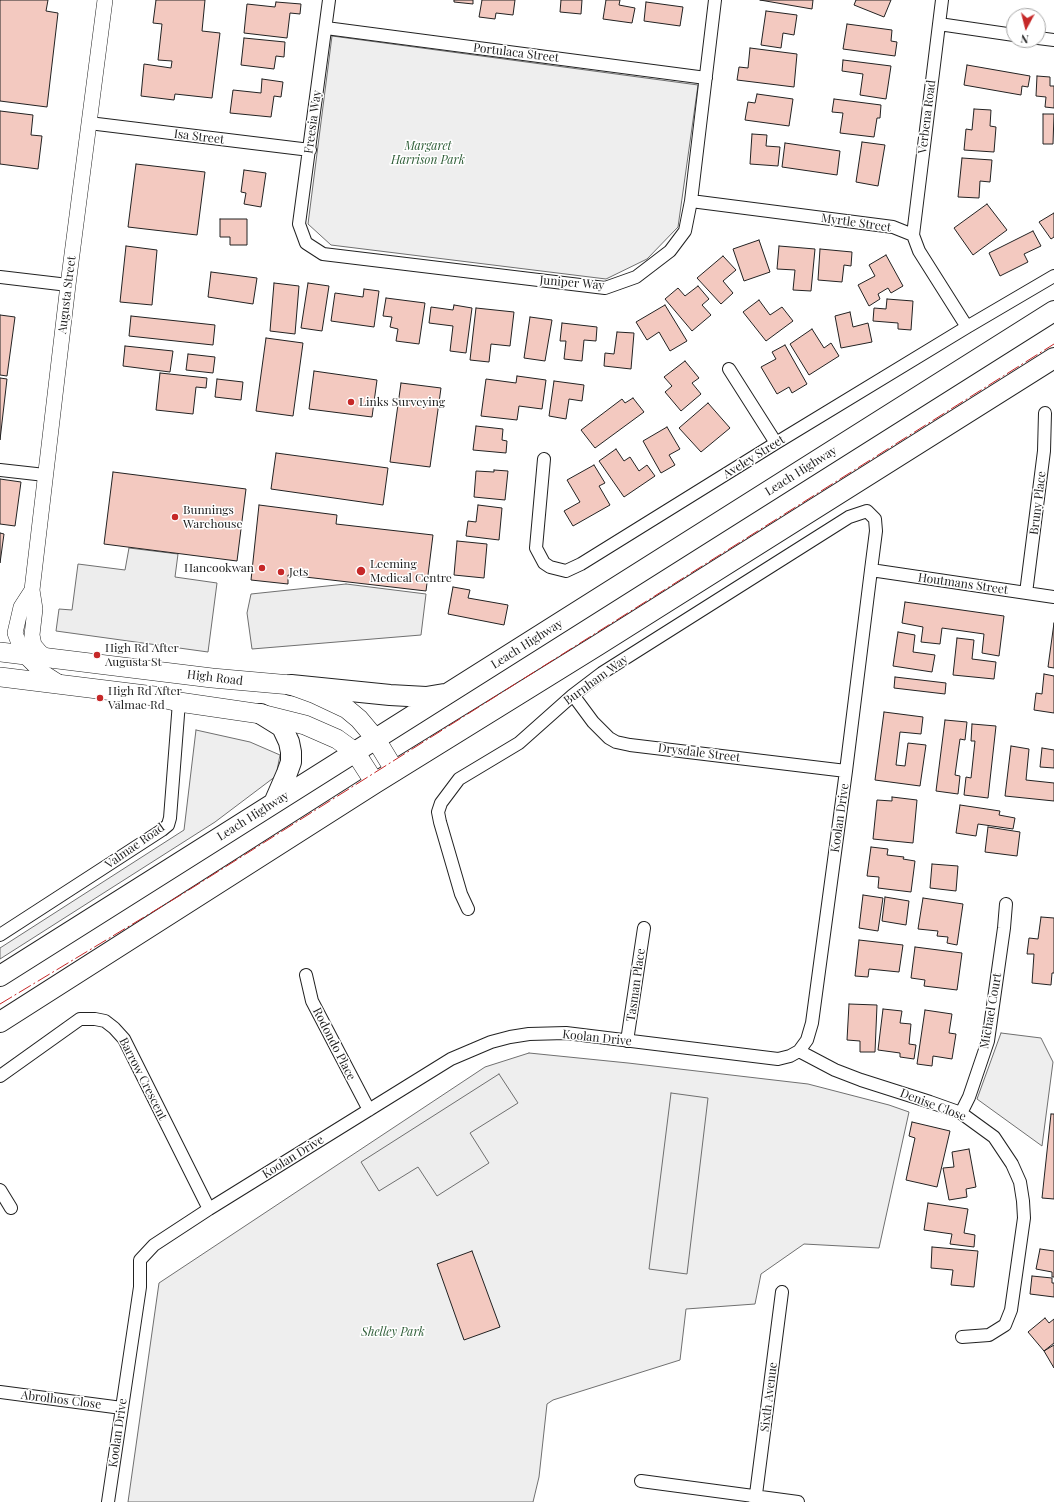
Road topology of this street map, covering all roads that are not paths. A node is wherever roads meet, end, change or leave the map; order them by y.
1 (105, 0) edge
2 (330, 0) edge
3 (715, 0) edge
4 (942, 0) edge
5 (939, 24) junction
6 (326, 28) junction
7 (1006, 33) edge
8 (706, 78) junction
9 (89, 123) junction
10 (310, 150) junction
11 (691, 201) junction
12 (913, 235) junction
13 (306, 242) joint
14 (0, 276) edge
15 (1054, 276) edge
16 (68, 285) junction
17 (1054, 311) edge
18 (967, 327) junction
19 (1054, 358) edge
20 (729, 369) dead end
21 (1045, 413) dead end
22 (776, 443) junction
23 (544, 459) dead end
24 (0, 470) edge
25 (45, 475) junction
26 (858, 513) joint
27 (871, 570) junction
28 (32, 590) junction
29 (1026, 593) junction
30 (1054, 597) edge
31 (15, 633) junction
32 (0, 647) edge
33 (0, 652) edge
34 (23, 654) junction
35 (49, 659) junction
36 (0, 678) edge
37 (63, 685) junction
38 (291, 685) junction
39 (448, 693) junction
40 (573, 695) junction
41 (179, 702) junction
42 (260, 714) junction
43 (375, 738) junction
44 (355, 752) junction
45 (395, 771) junction
46 (846, 771) junction
47 (375, 783) junction
48 (274, 803) junction
49 (1006, 904) dead end
50 (468, 909) dead end
51 (644, 928) dead end
52 (0, 935) edge
53 (306, 975) dead end
54 (0, 976) edge
55 (0, 1022) edge
56 (627, 1041) junction
57 (799, 1051) junction
58 (0, 1076) edge
59 (369, 1110) junction
60 (961, 1114) junction
61 (0, 1190) edge
62 (12, 1208) dead end
63 (209, 1209) junction
64 (782, 1292) dead end
65 (962, 1337) dead end
66 (0, 1392) edge
67 (122, 1408) junction
68 (640, 1481) dead end
69 (756, 1499) edge
70 (108, 1502) edge
71 (798, 1502) edge

1 - 9 street, Augusta Street
2 - 6 street, Freesia Way
3 - 8 street, Juniper Way
4 - 5 street, Verbena Road
5 - 7 street
5 - 12 street, Verbena Road
6 - 8 street, Portulaca Street
6 - 10 street, Freesia Way
8 - 11 street, Juniper Way
9 - 10 street, Isa Street
9 - 16 street, Augusta Street
10 - 13 street, Freesia Way
11 - 12 street, Myrtle Street
11 - 13 street, Juniper Way
12 - 18 street
14 - 16 street
15 - 18 street, Aveley Street
16 - 25 street, Augusta Street
17 - 39 highway, Leach Highway
18 - 22 street, Aveley Street
19 - 45 highway
20 - 22 street
21 - 29 street, Bruny Place
22 - 23 street, Aveley Street
24 - 25 street
25 - 28 street, Augusta Street
26 - 27 street, Koolan Drive
26 - 40 street, Burnham Way
27 - 29 street, Houtmans Street
27 - 46 street, Koolan Drive
28 - 31 street, Augusta Street
28 - 35 street, Augusta Street
29 - 30 street, Houtmans Street
31 - 32 street
31 - 34 street
33 - 34 main road, High Road
34 - 35 main road, High Road
34 - 37 street
35 - 38 main road, High Road
36 - 37 main road
37 - 41 main road
38 - 39 highway
38 - 43 main road, High Road
39 - 43 highway, Leach Highway
40 - 46 street, Drysdale Street
40 - 50 street, Burnham Way
41 - 42 main road
41 - 52 street, Valmae Road
42 - 44 main road
42 - 48 highway
43 - 44 highway, Leach Highway
43 - 45 main road, High Road
44 - 47 main road
44 - 48 highway, Leach Highway
45 - 47 highway
46 - 57 street, Koolan Drive
47 - 55 highway
48 - 54 highway, Leach Highway
49 - 60 street, Michael Court
51 - 56 street, Tasman Place
53 - 59 street, Rodondo Place
56 - 57 street, Koolan Drive
56 - 59 street, Koolan Drive
57 - 60 street, Denise Close
58 - 63 street, Barrow Crescent
59 - 63 street, Koolan Drive
60 - 65 street, Denise Close
61 - 62 street
63 - 67 street, Koolan Drive
64 - 69 street, Sixth Avenue
66 - 67 street, Abrolhos Close
67 - 70 street, Koolan Drive
68 - 69 street
69 - 71 street

